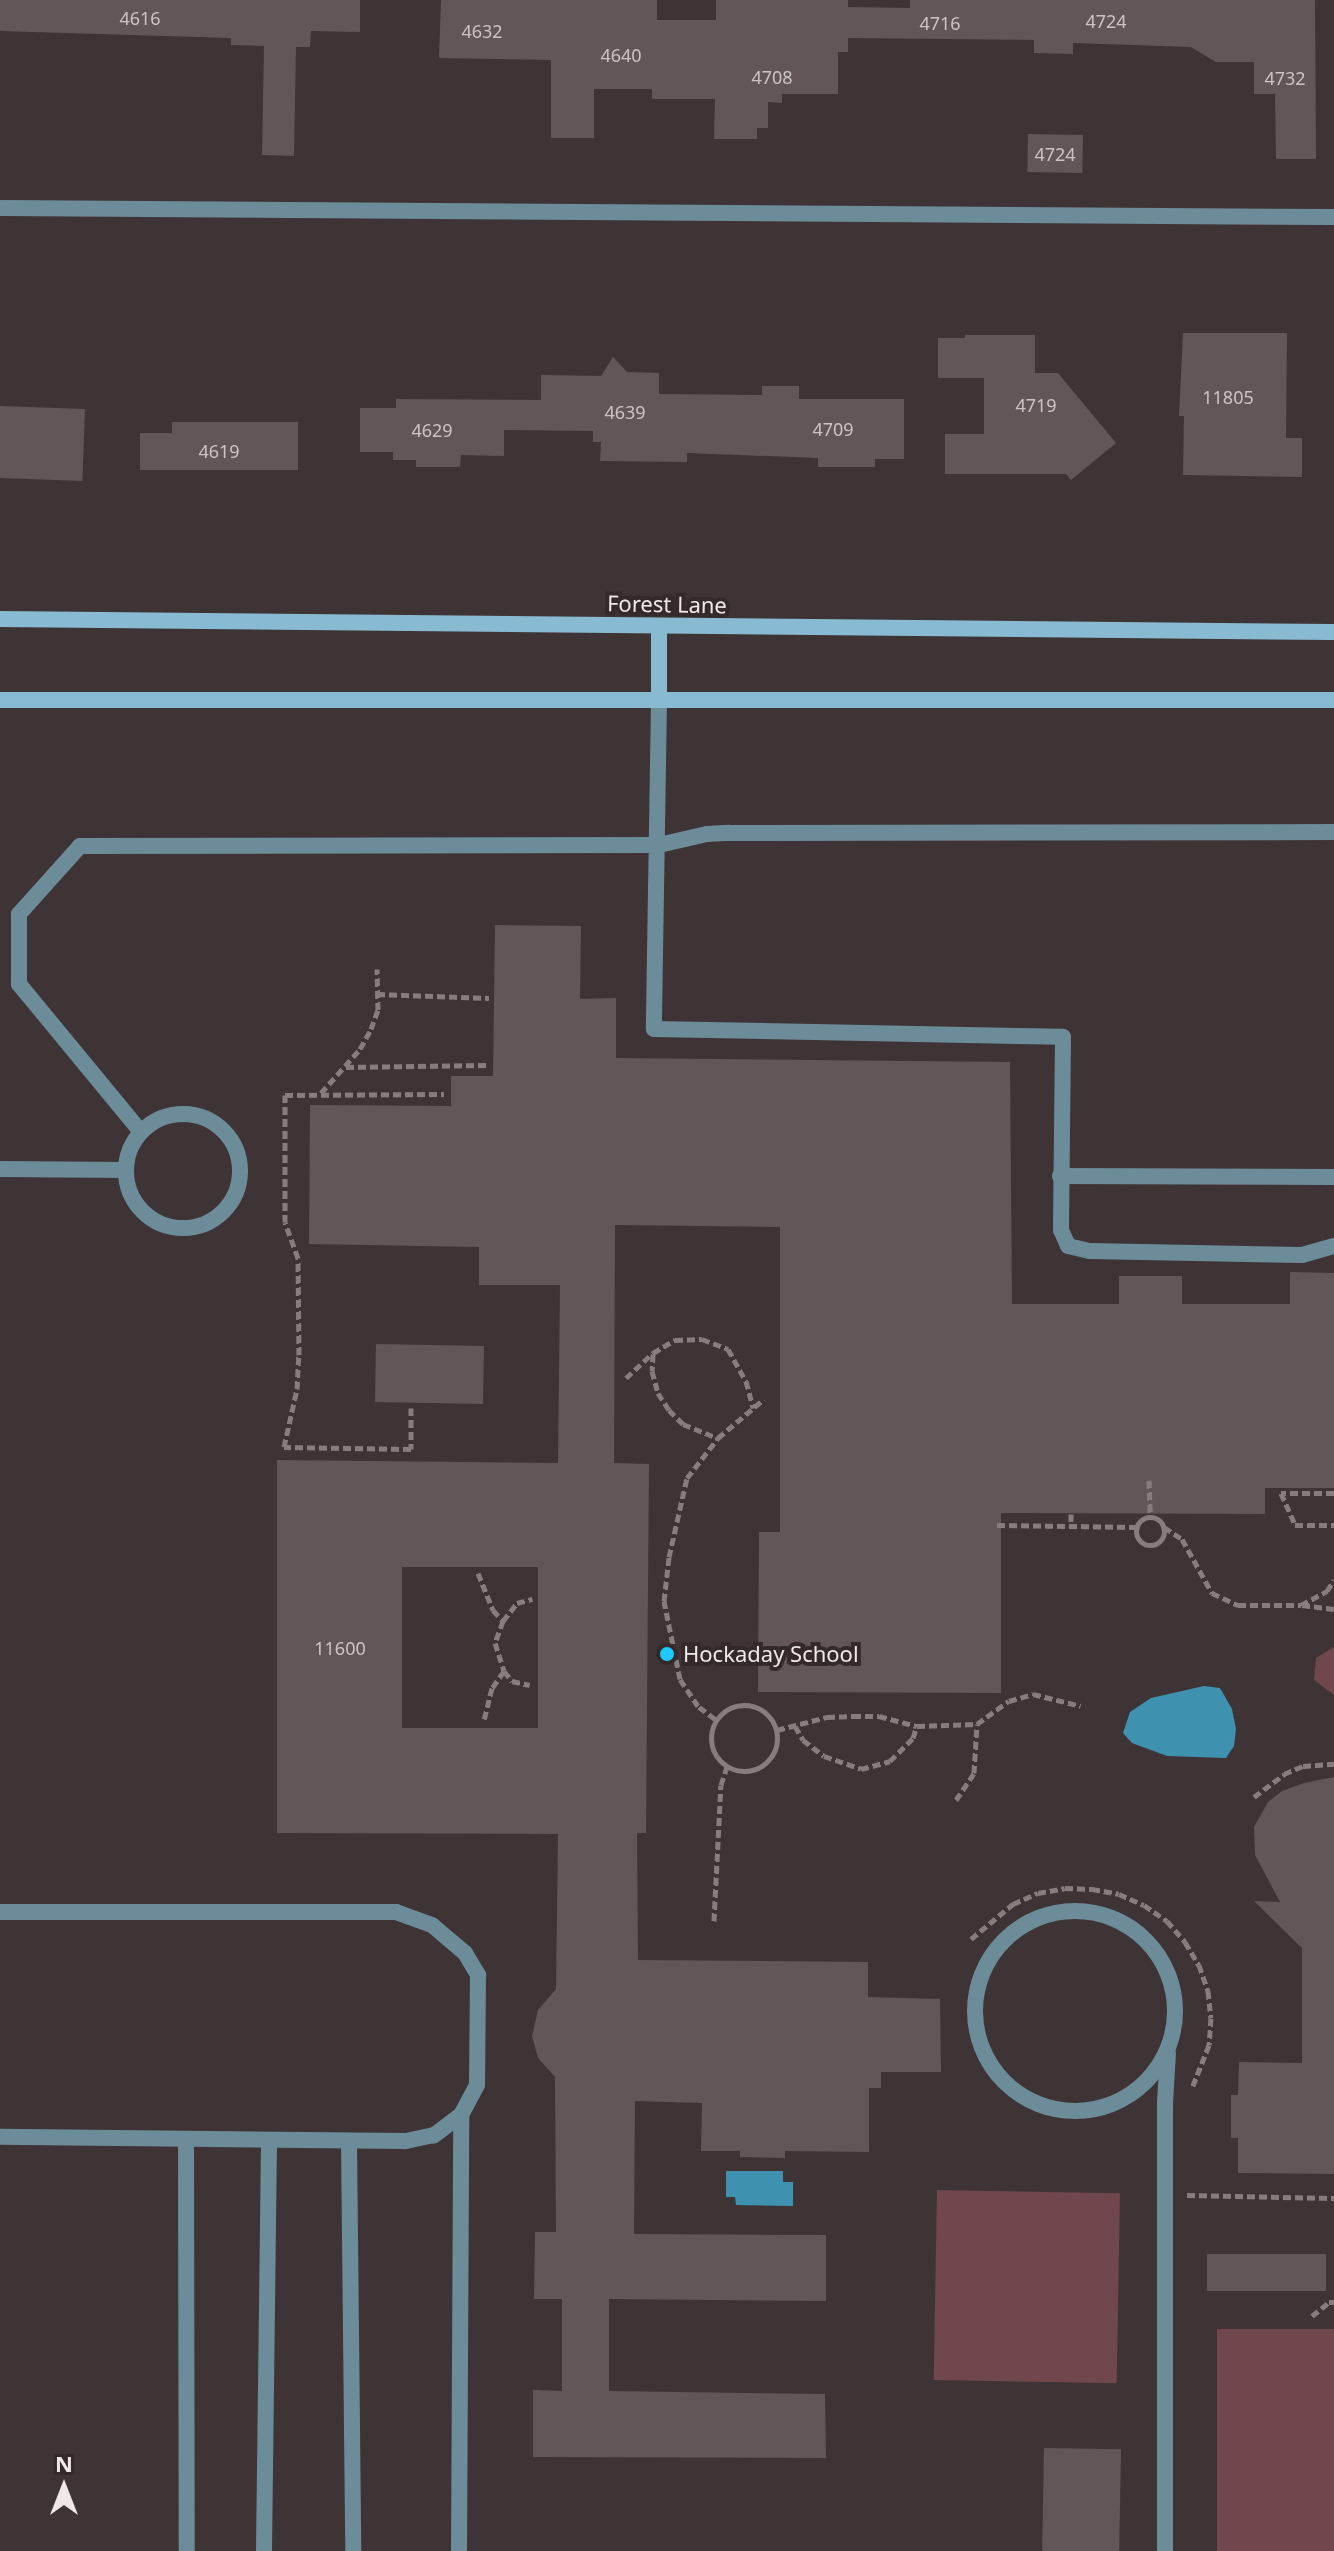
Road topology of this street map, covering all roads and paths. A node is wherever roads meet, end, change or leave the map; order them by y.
1 (0, 208) edge
2 (1334, 217) edge
3 (0, 619) edge
4 (659, 626) junction
5 (1334, 632) edge
6 (0, 700) edge
7 (659, 700) junction
8 (1334, 700) edge
9 (1334, 832) edge
10 (659, 845) junction
11 (377, 969) dead end
12 (377, 994) junction
13 (489, 998) dead end
14 (486, 1065) dead end
15 (345, 1067) junction
16 (320, 1094) junction
17 (444, 1094) dead end
18 (141, 1132) junction
19 (0, 1169) edge
20 (126, 1170) junction
21 (1060, 1176) junction
22 (1334, 1177) edge
23 (1334, 1246) edge
24 (653, 1353) junction
25 (626, 1378) dead end
26 (764, 1399) dead end
27 (411, 1408) dead end
28 (753, 1408) junction
29 (718, 1438) junction
30 (1149, 1480) dead end
31 (1334, 1493) edge
32 (1071, 1514) dead end
33 (1150, 1517) junction
34 (997, 1525) dead end
35 (1334, 1525) edge
36 (1071, 1526) junction
37 (1136, 1527) junction
38 (1164, 1527) junction
39 (478, 1573) dead end
40 (1334, 1580) edge
41 (532, 1599) dead end
42 (1301, 1605) junction
43 (1334, 1609) edge
44 (503, 1621) junction
45 (504, 1671) junction
46 (530, 1685) dead end
47 (1081, 1706) dead end
48 (484, 1719) dead end
49 (715, 1719) junction
50 (977, 1724) junction
51 (795, 1726) junction
52 (917, 1726) junction
53 (777, 1730) junction
54 (1334, 1764) edge
55 (727, 1767) junction
56 (1254, 1797) dead end
57 (956, 1800) dead end
58 (0, 1912) edge
59 (714, 1921) dead end
60 (971, 1939) dead end
61 (1168, 2050) junction
62 (1188, 2095) dead end
63 (461, 2115) junction
64 (0, 2137) edge
65 (186, 2139) junction
66 (269, 2140) junction
67 (349, 2141) junction
68 (1186, 2181) dead end
69 (1334, 2198) edge
70 (1334, 2302) edge
71 (1312, 2316) dead end
72 (187, 2551) edge
73 (264, 2551) edge
74 (353, 2551) edge
75 (459, 2551) edge
76 (1165, 2551) edge

1 - 2 lane
3 - 4 main road, Forest Lane
4 - 5 main road, Forest Lane
4 - 7 main road
6 - 7 main road
7 - 8 main road
7 - 10 lane
9 - 10 lane
10 - 18 lane
10 - 21 lane
11 - 12 path
12 - 13 path
12 - 15 path
14 - 15 path
15 - 16 path
16 - 17 path
16 - 27 path
18 - 20 lane
18 - 20 lane
19 - 20 lane
21 - 22 lane
21 - 23 lane
24 - 25 path
24 - 28 path
24 - 29 path
26 - 28 path
28 - 29 path
29 - 49 path
30 - 33 path
31 - 35 path
32 - 36 path
33 - 37 path
33 - 38 path
34 - 36 path
36 - 37 path
37 - 38 path
38 - 42 path
39 - 44 path
40 - 42 path
41 - 44 path
42 - 43 path
44 - 45 path
45 - 46 path
45 - 48 path
47 - 50 path
49 - 53 path
49 - 55 path
50 - 52 path
50 - 57 path
51 - 52 path
51 - 52 path
51 - 53 path
53 - 55 path
54 - 56 path
55 - 59 path
58 - 63 lane
60 - 62 path
61 - 61 lane
61 - 76 lane
63 - 67 lane
63 - 75 lane
64 - 65 lane
65 - 66 lane
65 - 72 lane
66 - 67 lane
66 - 73 lane
67 - 74 lane
68 - 69 path
70 - 71 path

